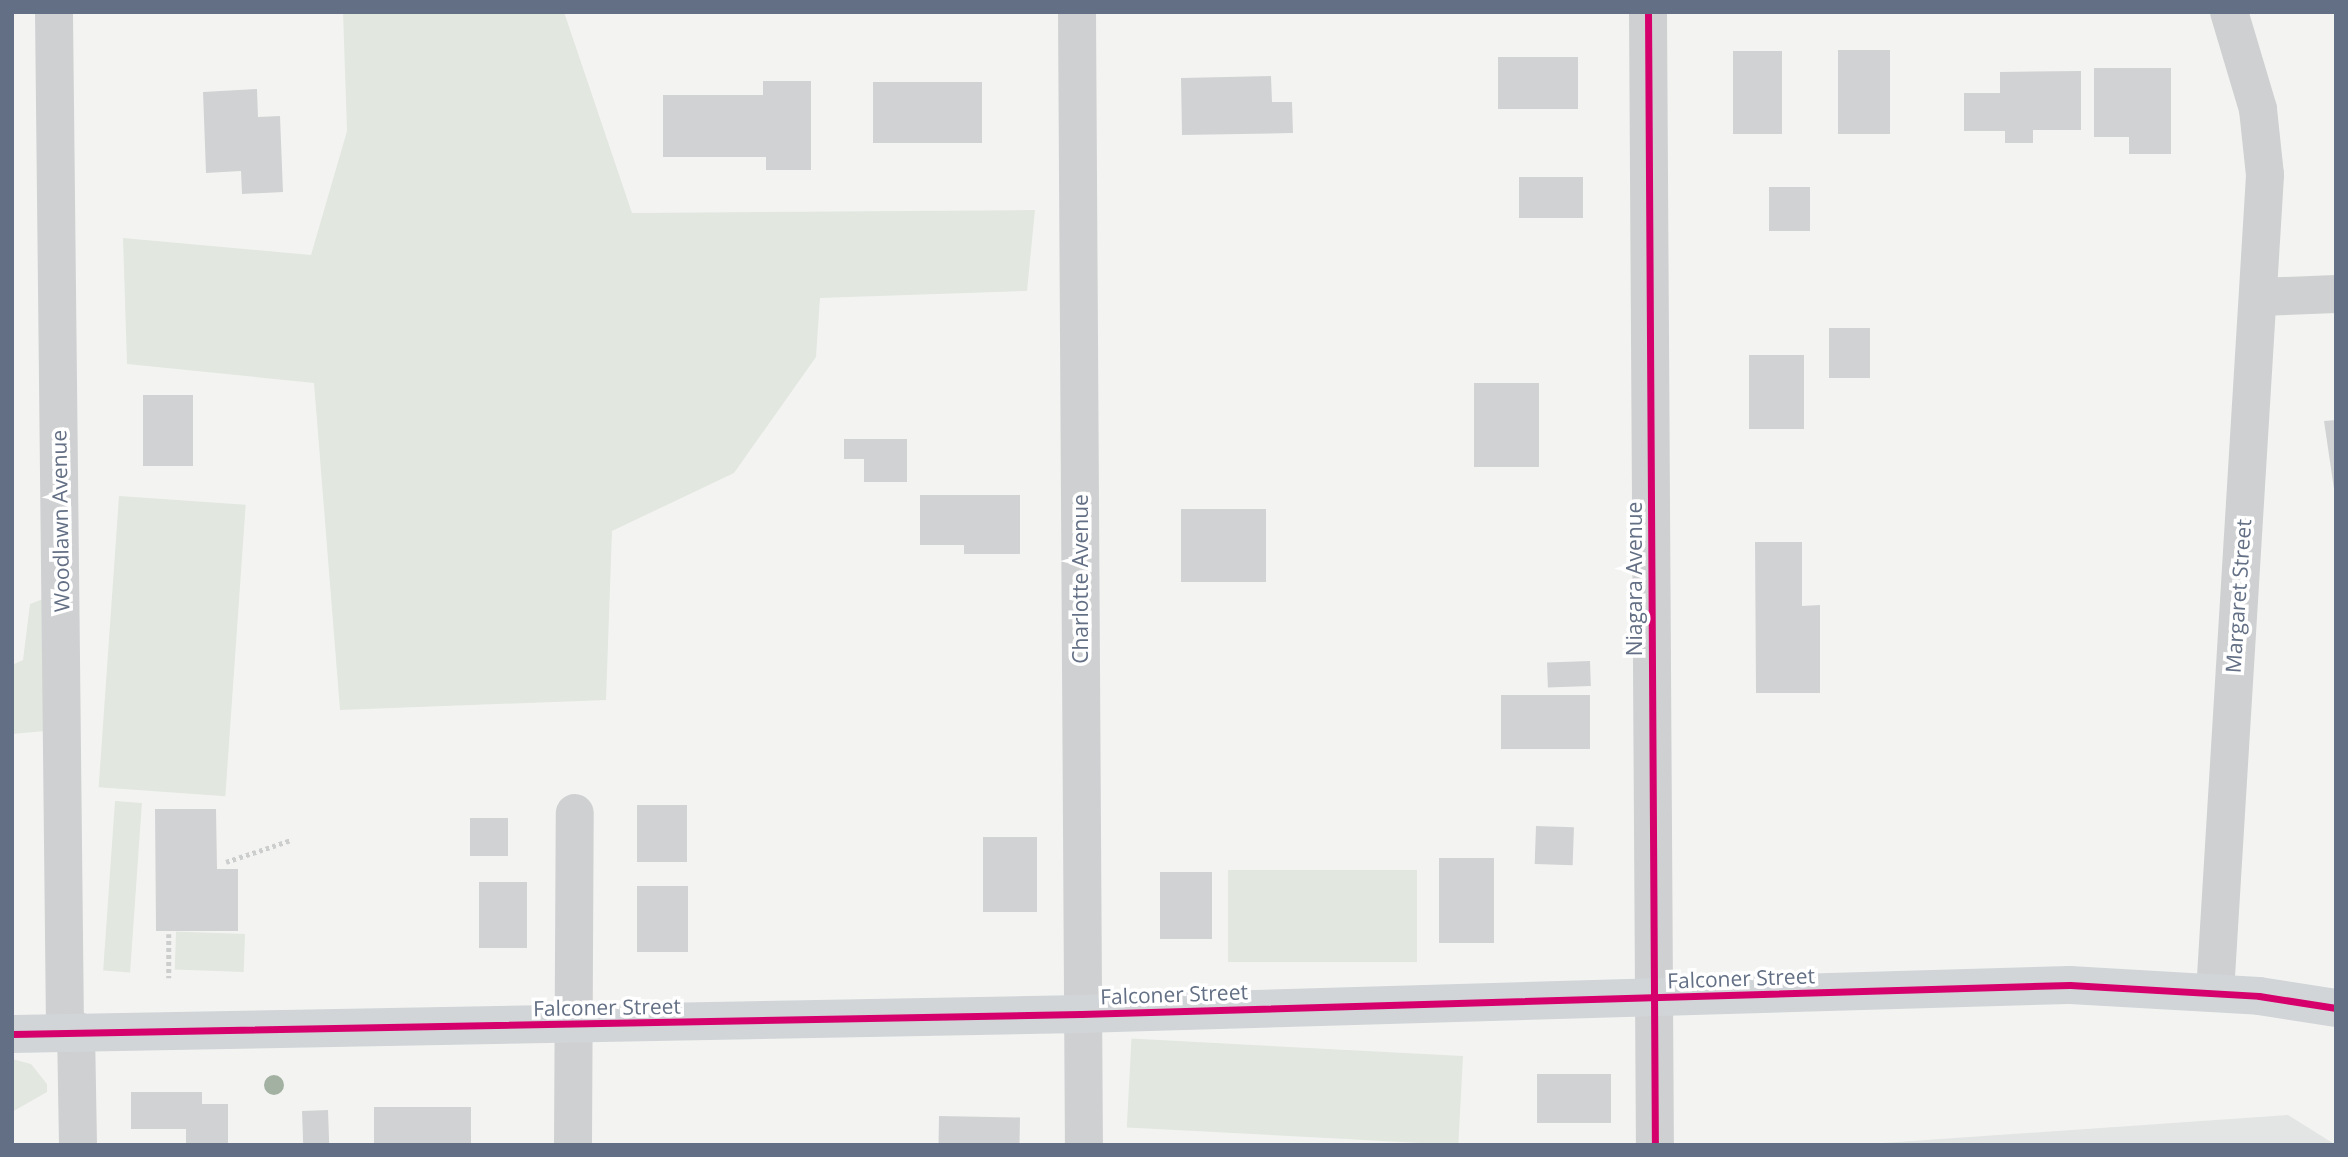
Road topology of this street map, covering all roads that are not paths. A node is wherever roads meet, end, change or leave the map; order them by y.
1 (54, 12) edge
2 (1077, 12) edge
3 (1648, 12) edge
4 (2229, 12) edge
5 (2336, 294) edge
6 (2260, 297) junction
7 (575, 813) dead end
8 (2215, 993) junction
9 (1655, 998) junction
10 (2336, 1008) edge
11 (1081, 1014) junction
12 (573, 1025) junction
13 (70, 1030) junction
14 (12, 1034) edge
15 (78, 1145) edge
16 (573, 1145) edge
17 (1084, 1145) edge
18 (1655, 1145) edge

1 - 13 street, Woodlawn Avenue
2 - 11 street, Charlotte Avenue
3 - 9 street, Niagara Avenue
4 - 6 street, Margaret Street
5 - 6 street
6 - 8 street, Margaret Street
7 - 12 street
8 - 9 street, Falconer Street
8 - 10 street, Falconer Street
9 - 11 street, Falconer Street
9 - 18 street, Niagara Avenue
11 - 12 street, Falconer Street
11 - 17 street, Charlotte Avenue
12 - 13 street, Falconer Street
12 - 16 street
13 - 14 street, Falconer Street
13 - 15 street, Woodlawn Avenue

